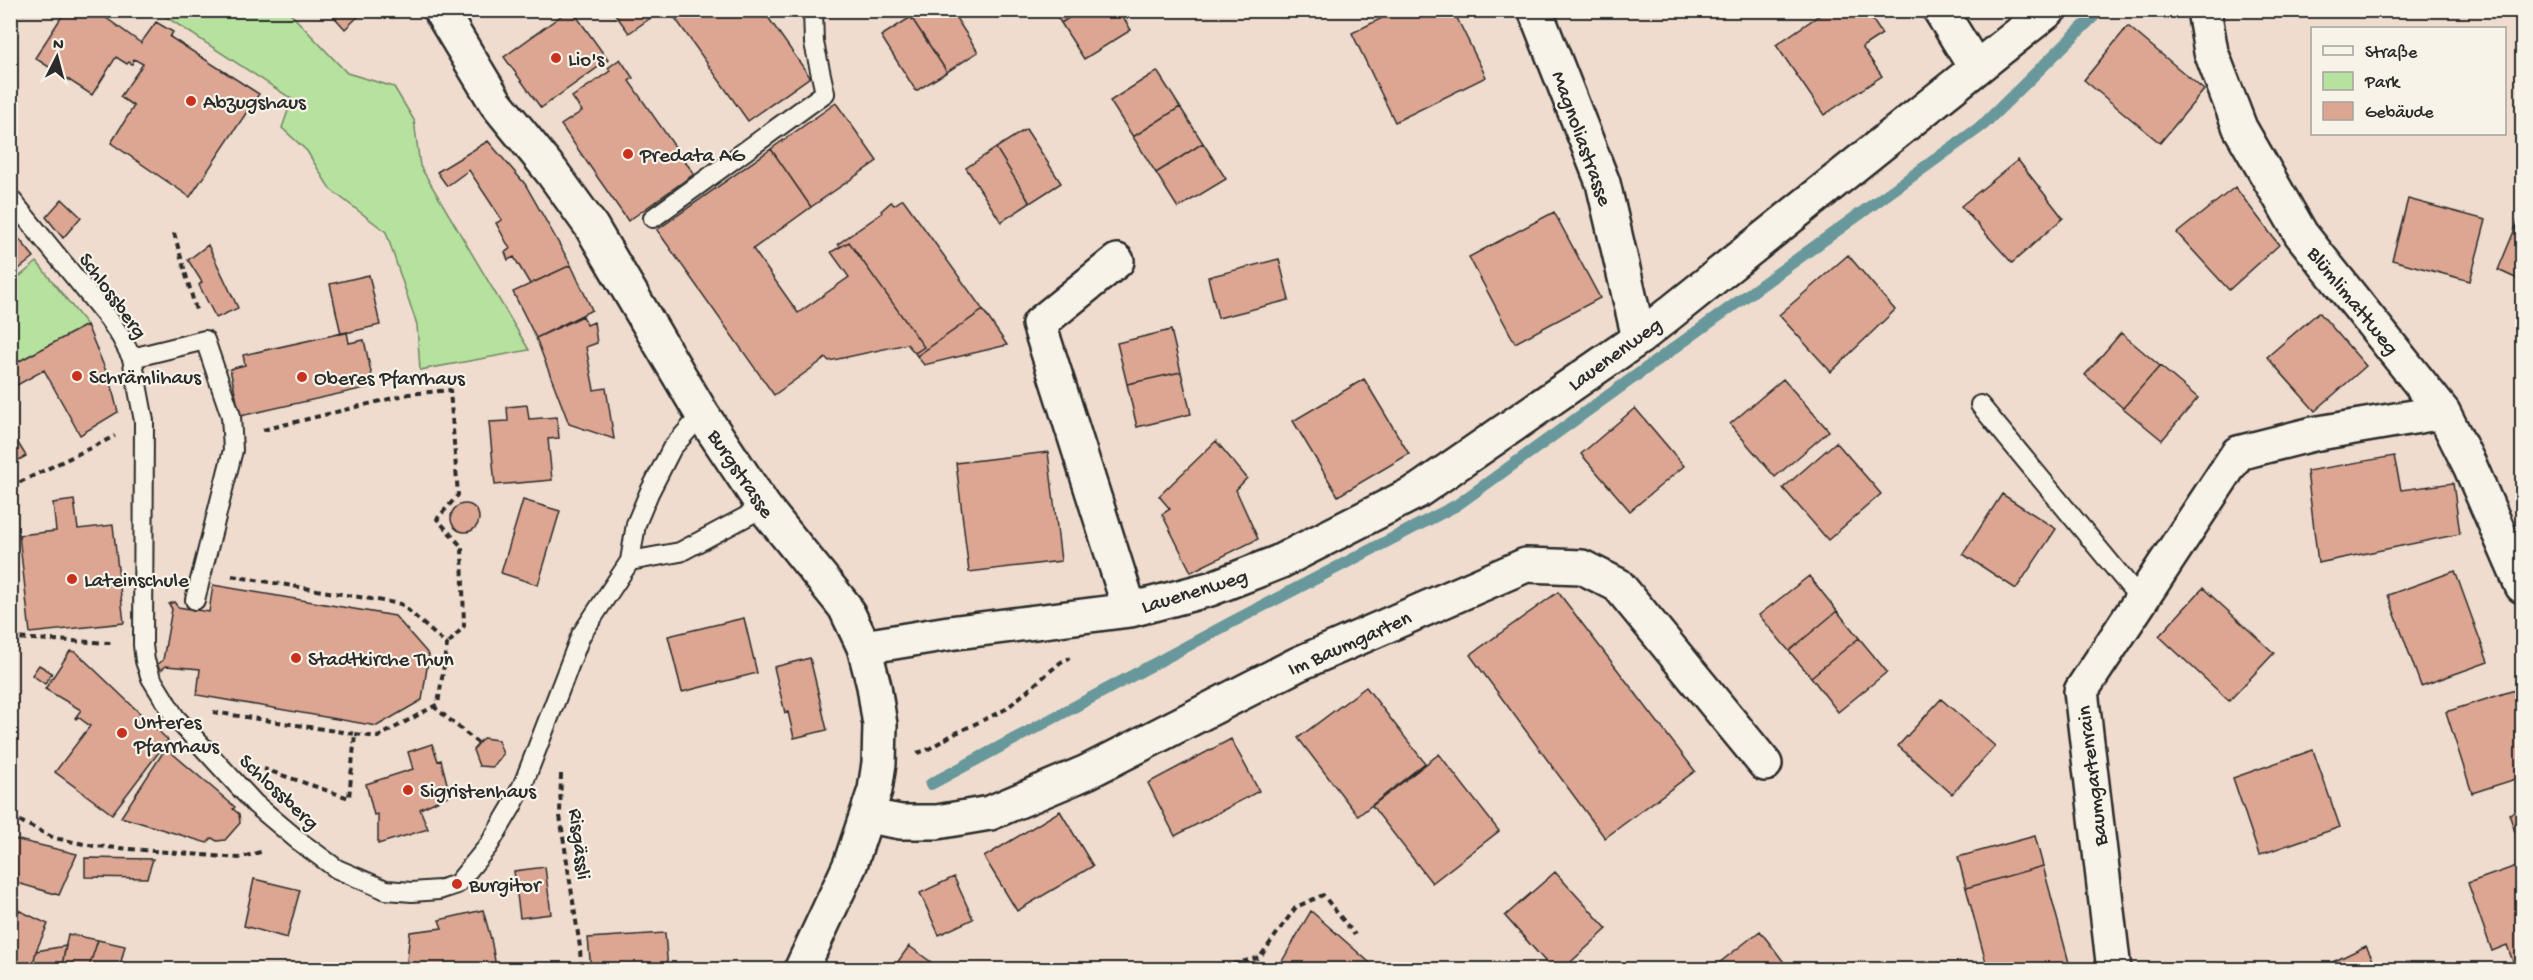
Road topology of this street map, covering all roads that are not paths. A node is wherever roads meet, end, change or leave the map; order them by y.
1 (440, 10) edge
2 (813, 10) edge
3 (1535, 10) edge
4 (1940, 10) edge
5 (2049, 10) edge
6 (2204, 10) edge
7 (1975, 68) junction
8 (10, 198) edge
9 (653, 218) dead end
10 (1117, 261) dead end
11 (1639, 338) junction
12 (132, 358) junction
13 (1980, 405) dead end
14 (2443, 412) junction
15 (702, 414) junction
16 (764, 507) junction
17 (630, 561) junction
18 (2522, 584) edge
19 (195, 600) dead end
20 (2141, 600) junction
21 (1130, 610) junction
22 (864, 647) junction
23 (1765, 764) dead end
24 (868, 816) junction
25 (801, 969) edge
26 (2114, 969) edge

1 - 15 street, Burgstrasse
2 - 9 lane
3 - 11 street, Magnoliastrasse
4 - 7 street
5 - 7 street, Lauenenweg
6 - 14 street, Blümlimattweg
7 - 11 street, Lauenenweg
8 - 12 lane, Schlossberg
10 - 21 street, Lauenenweg
11 - 21 street, Lauenenweg
12 - 17 lane, Schlossberg
12 - 19 lane
13 - 20 lane
14 - 18 street, Blümlimattweg
14 - 20 street, Baumgartenrain
15 - 16 street, Burgstrasse
15 - 17 lane, Schlossberg
16 - 17 lane
16 - 22 street, Burgstrasse
20 - 26 street, Baumgartenrain
21 - 22 street, Lauenenweg
22 - 24 street, Burgstrasse
23 - 24 street, Im Baumgarten
24 - 25 street, Burgstrasse

